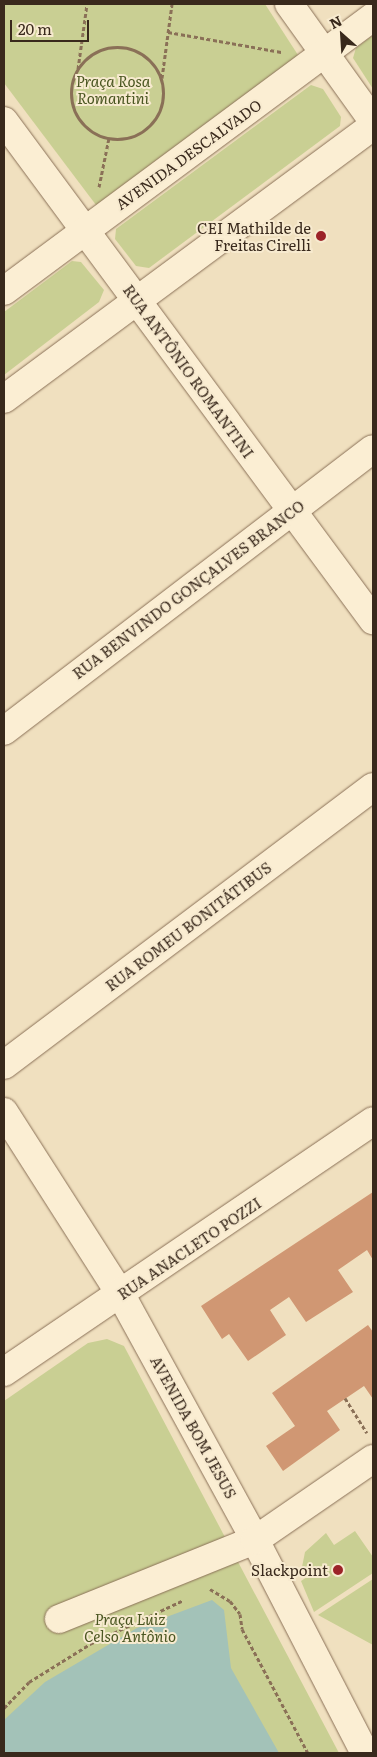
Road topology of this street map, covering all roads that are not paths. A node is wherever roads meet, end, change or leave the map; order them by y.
1 (289, 4) edge
2 (373, 18) edge
3 (326, 54) junction
4 (4, 121) edge
5 (373, 121) edge
6 (373, 126) edge
7 (86, 229) junction
8 (4, 291) edge
9 (137, 299) junction
10 (4, 399) edge
11 (373, 449) edge
12 (290, 511) junction
13 (373, 620) edge
14 (4, 731) edge
15 (373, 787) edge
16 (4, 1065) edge
17 (4, 1112) edge
18 (373, 1121) edge
19 (121, 1295) junction
20 (4, 1372) edge
21 (372, 1448) edge
22 (255, 1540) junction
23 (59, 1619) dead end
24 (365, 1753) edge

1 - 3 street
2 - 3 street, AVENIDA DESCALVADO
3 - 5 street
3 - 7 street, AVENIDA DESCALVADO
4 - 7 street, RUA ANTÔNIO ROMANTINI
6 - 9 street
7 - 8 street, AVENIDA DESCALVADO
7 - 9 street, RUA ANTÔNIO ROMANTINI
9 - 10 street
9 - 12 street, RUA ANTÔNIO ROMANTINI
11 - 12 street, RUA BENVINDO GONÇALVES BRANCO
12 - 13 street, RUA ANTÔNIO ROMANTINI
12 - 14 street, RUA BENVINDO GONÇALVES BRANCO
15 - 16 street, RUA ROMEU BONITÁTIBUS
17 - 19 street, AVENIDA BOM JESUS
18 - 19 street, RUA ANACLETO POZZI
19 - 20 street, RUA ANACLETO POZZI
19 - 22 street, AVENIDA BOM JESUS
21 - 22 street
22 - 23 street
22 - 24 street, AVENIDA BOM JESUS

